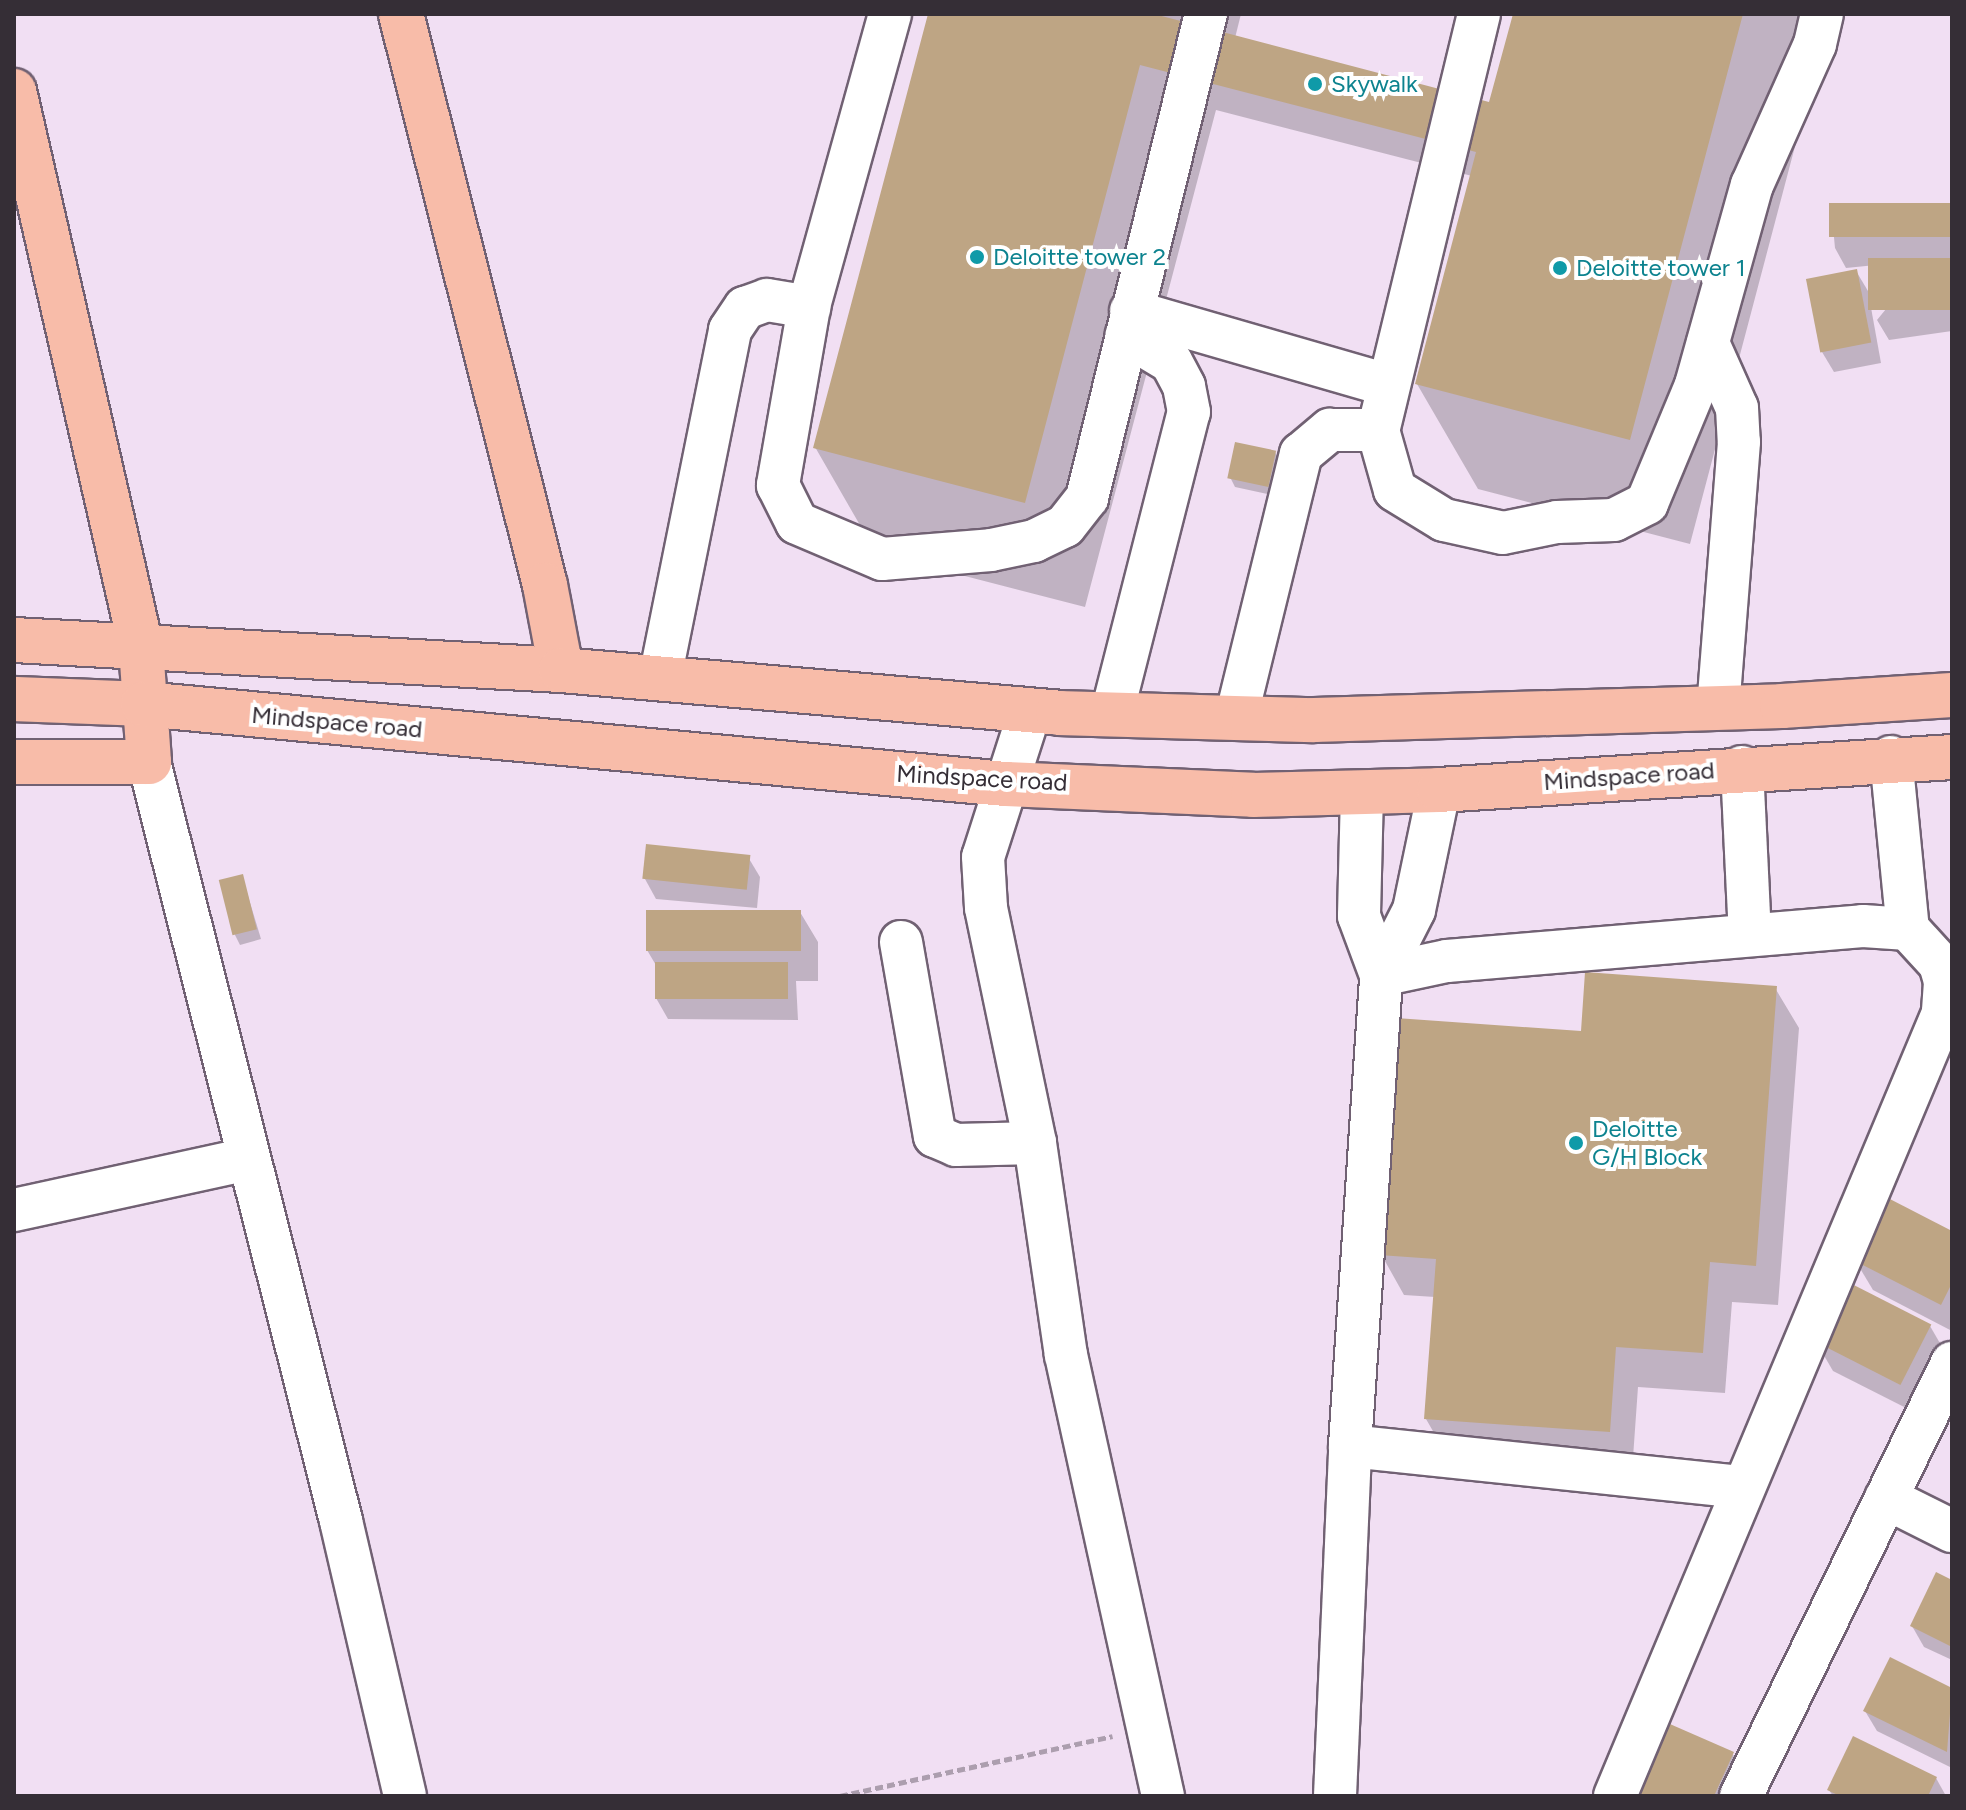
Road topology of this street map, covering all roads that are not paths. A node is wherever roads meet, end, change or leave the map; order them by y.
1 (401, 14) edge
2 (890, 14) edge
3 (1206, 14) edge
4 (1479, 14) edge
5 (1822, 14) edge
6 (14, 91) edge
7 (809, 307) junction
8 (1128, 323) junction
9 (1708, 343) junction
10 (1388, 385) junction
11 (1378, 430) junction
12 (14, 640) edge
13 (141, 647) junction
14 (561, 670) junction
15 (660, 678) junction
16 (1952, 695) edge
17 (14, 699) edge
18 (143, 704) junction
19 (1718, 708) junction
20 (1030, 711) junction
21 (1112, 713) junction
22 (1237, 714) junction
23 (1891, 757) junction
24 (1952, 757) edge
25 (14, 762) edge
26 (149, 762) junction
27 (1742, 767) junction
28 (1006, 784) junction
29 (1439, 790) junction
30 (1362, 792) junction
31 (1908, 929) junction
32 (1750, 934) junction
33 (901, 942) dead end
34 (1381, 975) junction
35 (1035, 1143) junction
36 (247, 1159) junction
37 (14, 1210) edge
38 (1952, 1363) edge
39 (1350, 1446) junction
40 (1743, 1487) junction
41 (1886, 1498) junction
42 (1952, 1531) edge
43 (405, 1796) edge
44 (1163, 1796) edge
45 (1335, 1796) edge
46 (1615, 1796) edge
47 (1741, 1796) edge

1 - 14 main road
2 - 7 street
3 - 8 street
4 - 10 street
5 - 9 street
6 - 13 main road
7 - 8 street
7 - 15 street
8 - 10 street
8 - 21 street
9 - 11 street
9 - 19 street
10 - 11 street
11 - 22 street
12 - 13 main road
13 - 14 main road
13 - 18 main road
14 - 15 main road
15 - 20 main road
16 - 19 main road
17 - 18 main road, Mindspace road
18 - 26 main road
18 - 28 main road, Mindspace road
19 - 22 main road
20 - 21 main road
20 - 28 street
21 - 22 main road
23 - 24 main road, Mindspace road
23 - 27 main road, Mindspace road
23 - 31 street
25 - 26 main road
26 - 36 street
27 - 29 main road, Mindspace road
27 - 32 street
28 - 30 main road, Mindspace road
28 - 35 street
29 - 30 main road, Mindspace road
29 - 34 street
30 - 34 street
31 - 32 street
31 - 40 street
32 - 34 street
33 - 35 street
34 - 39 street
35 - 44 street
36 - 37 street
36 - 43 street
38 - 41 street
39 - 40 street
39 - 45 street
40 - 46 street
41 - 42 street
41 - 47 street

